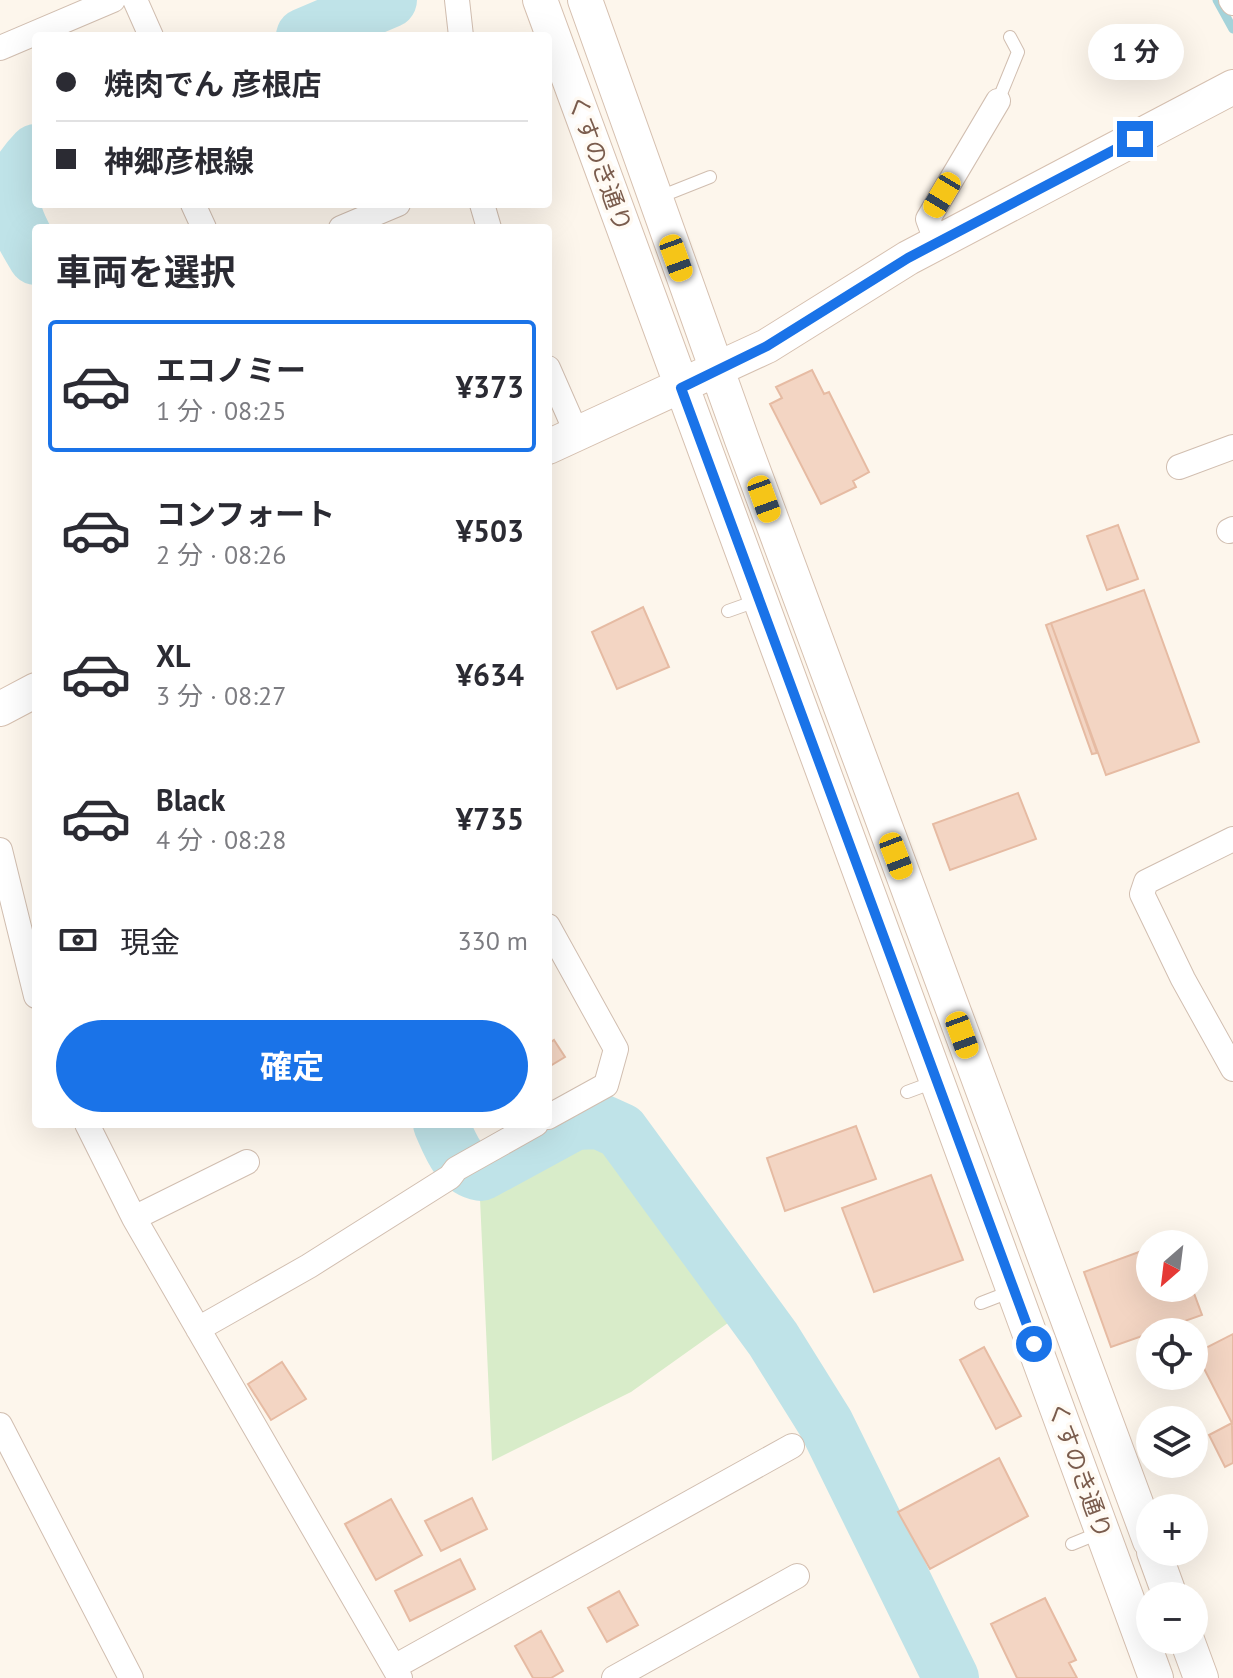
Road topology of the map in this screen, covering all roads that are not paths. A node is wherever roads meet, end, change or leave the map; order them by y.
1 (113, 0) edge
2 (135, 0) edge
3 (457, 0) edge
4 (540, 0) edge
5 (585, 0) edge
6 (38, 32) edge
7 (149, 32) edge
8 (461, 32) edge
9 (552, 32) edge
10 (552, 33) edge
11 (32, 34) edge
12 (1010, 37) dead end
13 (0, 48) edge
14 (1233, 87) edge
15 (998, 101) joint
16 (710, 177) dead end
17 (655, 198) junction
18 (388, 208) edge
19 (350, 224) edge
20 (937, 243) junction
21 (717, 371) junction
22 (681, 388) junction
23 (552, 389) edge
24 (562, 440) edge
25 (1233, 447) edge
26 (1179, 467) dead end
27 (760, 599) junction
28 (728, 611) dead end
29 (32, 692) edge
30 (0, 709) edge
31 (1233, 839) edge
32 (0, 850) edge
33 (552, 933) edge
34 (32, 975) edge
35 (1233, 1069) edge
36 (552, 1115) edge
37 (89, 1128) edge
38 (529, 1128) edge
39 (247, 1162) dead end
40 (134, 1218) junction
41 (1014, 1291) junction
42 (981, 1303) dead end
43 (198, 1329) junction
44 (0, 1425) edge
45 (792, 1446) dead end
46 (1136, 1503) edge
47 (797, 1576) dead end
48 (1192, 1654) edge
49 (397, 1672) edge
50 (131, 1678) edge
51 (614, 1678) edge
52 (1156, 1678) edge
53 (1201, 1678) edge

1 - 6 street
2 - 7 street
3 - 8 street
4 - 9 main road, くすのき通り
5 - 17 main road, くすのき通り
10 - 22 main road, くすのき通り
11 - 13 street
12 - 15 lane
14 - 20 main road
15 - 20 street
16 - 17 lane
17 - 21 main road, くすのき通り
18 - 19 street
20 - 21 main road
21 - 22 main road
21 - 46 main road, くすのき通り
22 - 24 main road
22 - 27 main road, くすのき通り
23 - 24 street
25 - 26 street
27 - 28 lane
27 - 41 main road, くすのき通り
29 - 30 main road
31 - 35 street
32 - 34 street
33 - 36 street
37 - 40 street
38 - 43 street
39 - 40 street
40 - 43 street
41 - 42 lane
41 - 52 main road, くすのき通り
43 - 49 street
44 - 50 street
45 - 49 street
47 - 51 street
48 - 53 main road

